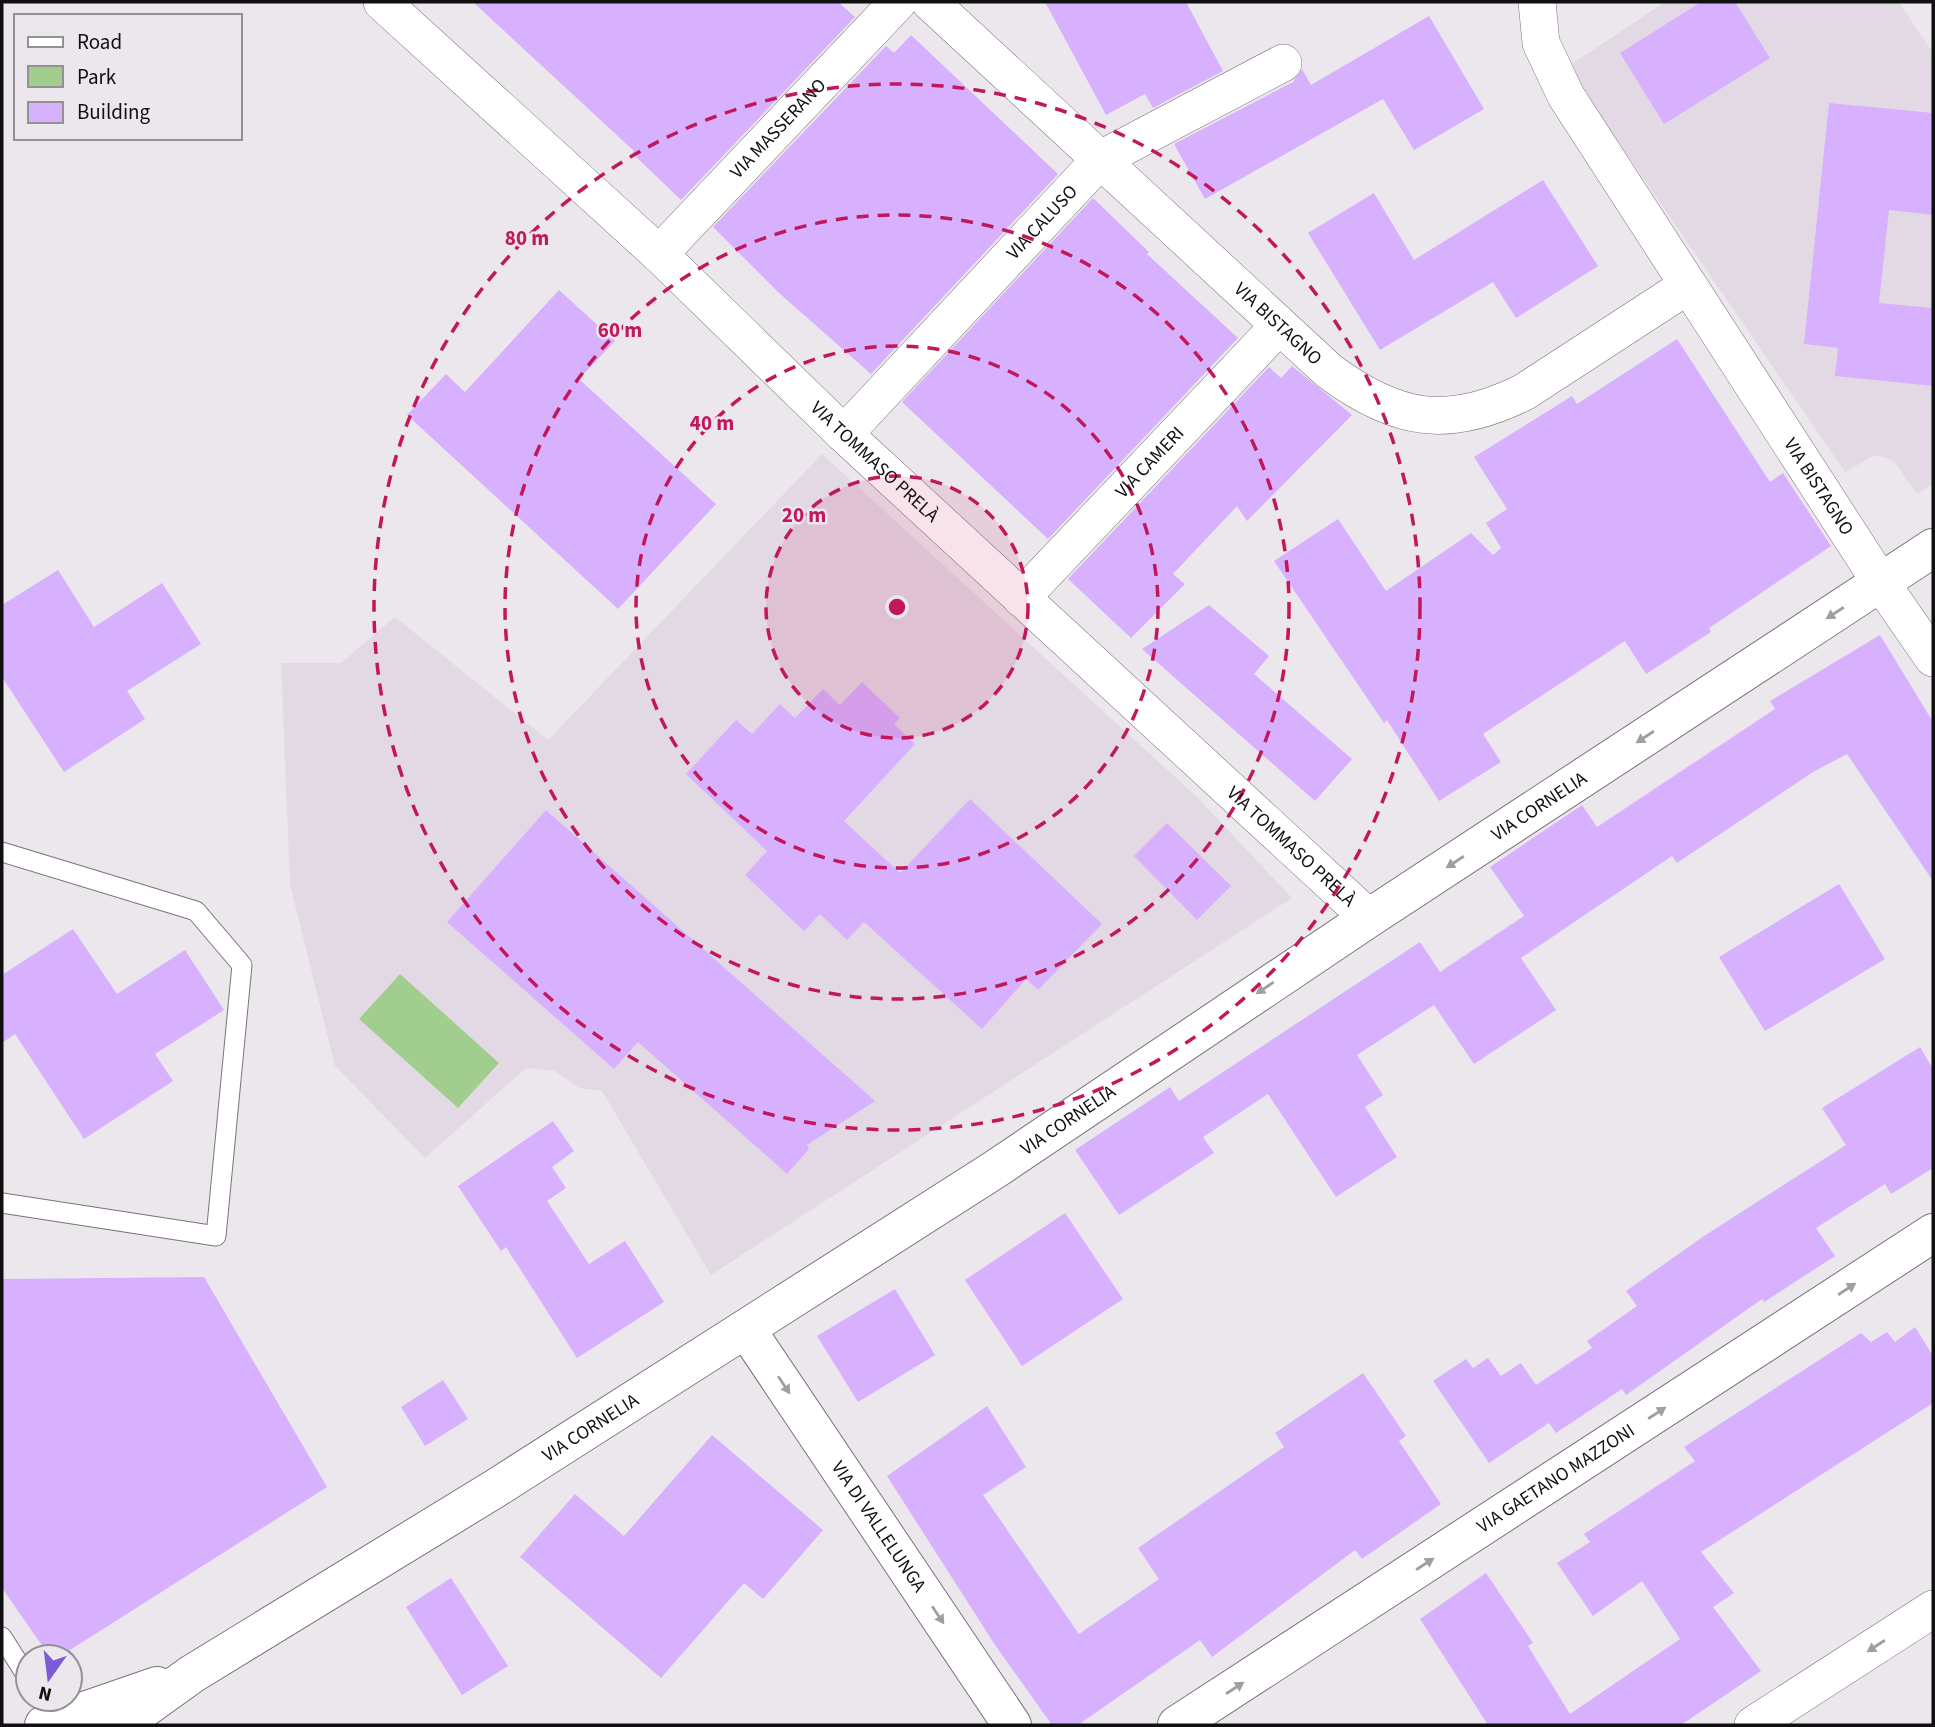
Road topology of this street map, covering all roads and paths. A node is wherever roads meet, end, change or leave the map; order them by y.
1 (382, 2) edge
2 (898, 2) edge
3 (930, 2) edge
4 (1537, 2) edge
5 (1283, 63) dead end
6 (1101, 159) junction
7 (659, 254) junction
8 (1687, 286) junction
9 (1278, 327) junction
10 (844, 435) junction
11 (1933, 548) edge
12 (1881, 583) junction
13 (1021, 598) junction
14 (1933, 657) edge
15 (2, 852) edge
16 (1369, 918) junction
17 (2, 1203) edge
18 (1933, 1233) edge
19 (746, 1329) junction
20 (1933, 1609) edge
21 (2, 1637) edge
22 (14, 1656) edge
23 (192, 1674) junction
24 (47, 1715) edge
25 (121, 1725) edge
26 (1012, 1725) edge
27 (1177, 1725) edge
28 (1753, 1725) edge

1 - 7 street, VIA TOMMASO PRELÀ
2 - 7 street, VIA MASSERANO
3 - 6 street, VIA BISTAGNO
4 - 8 street, VIA BISTAGNO
5 - 6 street, VIA CALUSO
6 - 9 street, VIA BISTAGNO
6 - 10 street, VIA CALUSO
7 - 10 street, VIA TOMMASO PRELÀ
8 - 9 street, VIA BISTAGNO
8 - 12 street, VIA BISTAGNO
9 - 13 street, VIA CAMERI
10 - 13 street, VIA TOMMASO PRELÀ
11 - 12 street, VIA CORNELIA
12 - 14 street, VIA BISTAGNO
12 -> 16 street, VIA CORNELIA
13 - 16 street, VIA TOMMASO PRELÀ
15 - 17 lane
16 -> 19 street, VIA CORNELIA
27 -> 18 street, VIA GAETANO MAZZONI
19 - 23 street, VIA CORNELIA
19 -> 26 street, VIA DI VALLELUNGA
20 -> 28 street
21 - 22 lane
23 - 24 street, VIA CORNELIA
23 - 25 street, VIA CORNELIA

